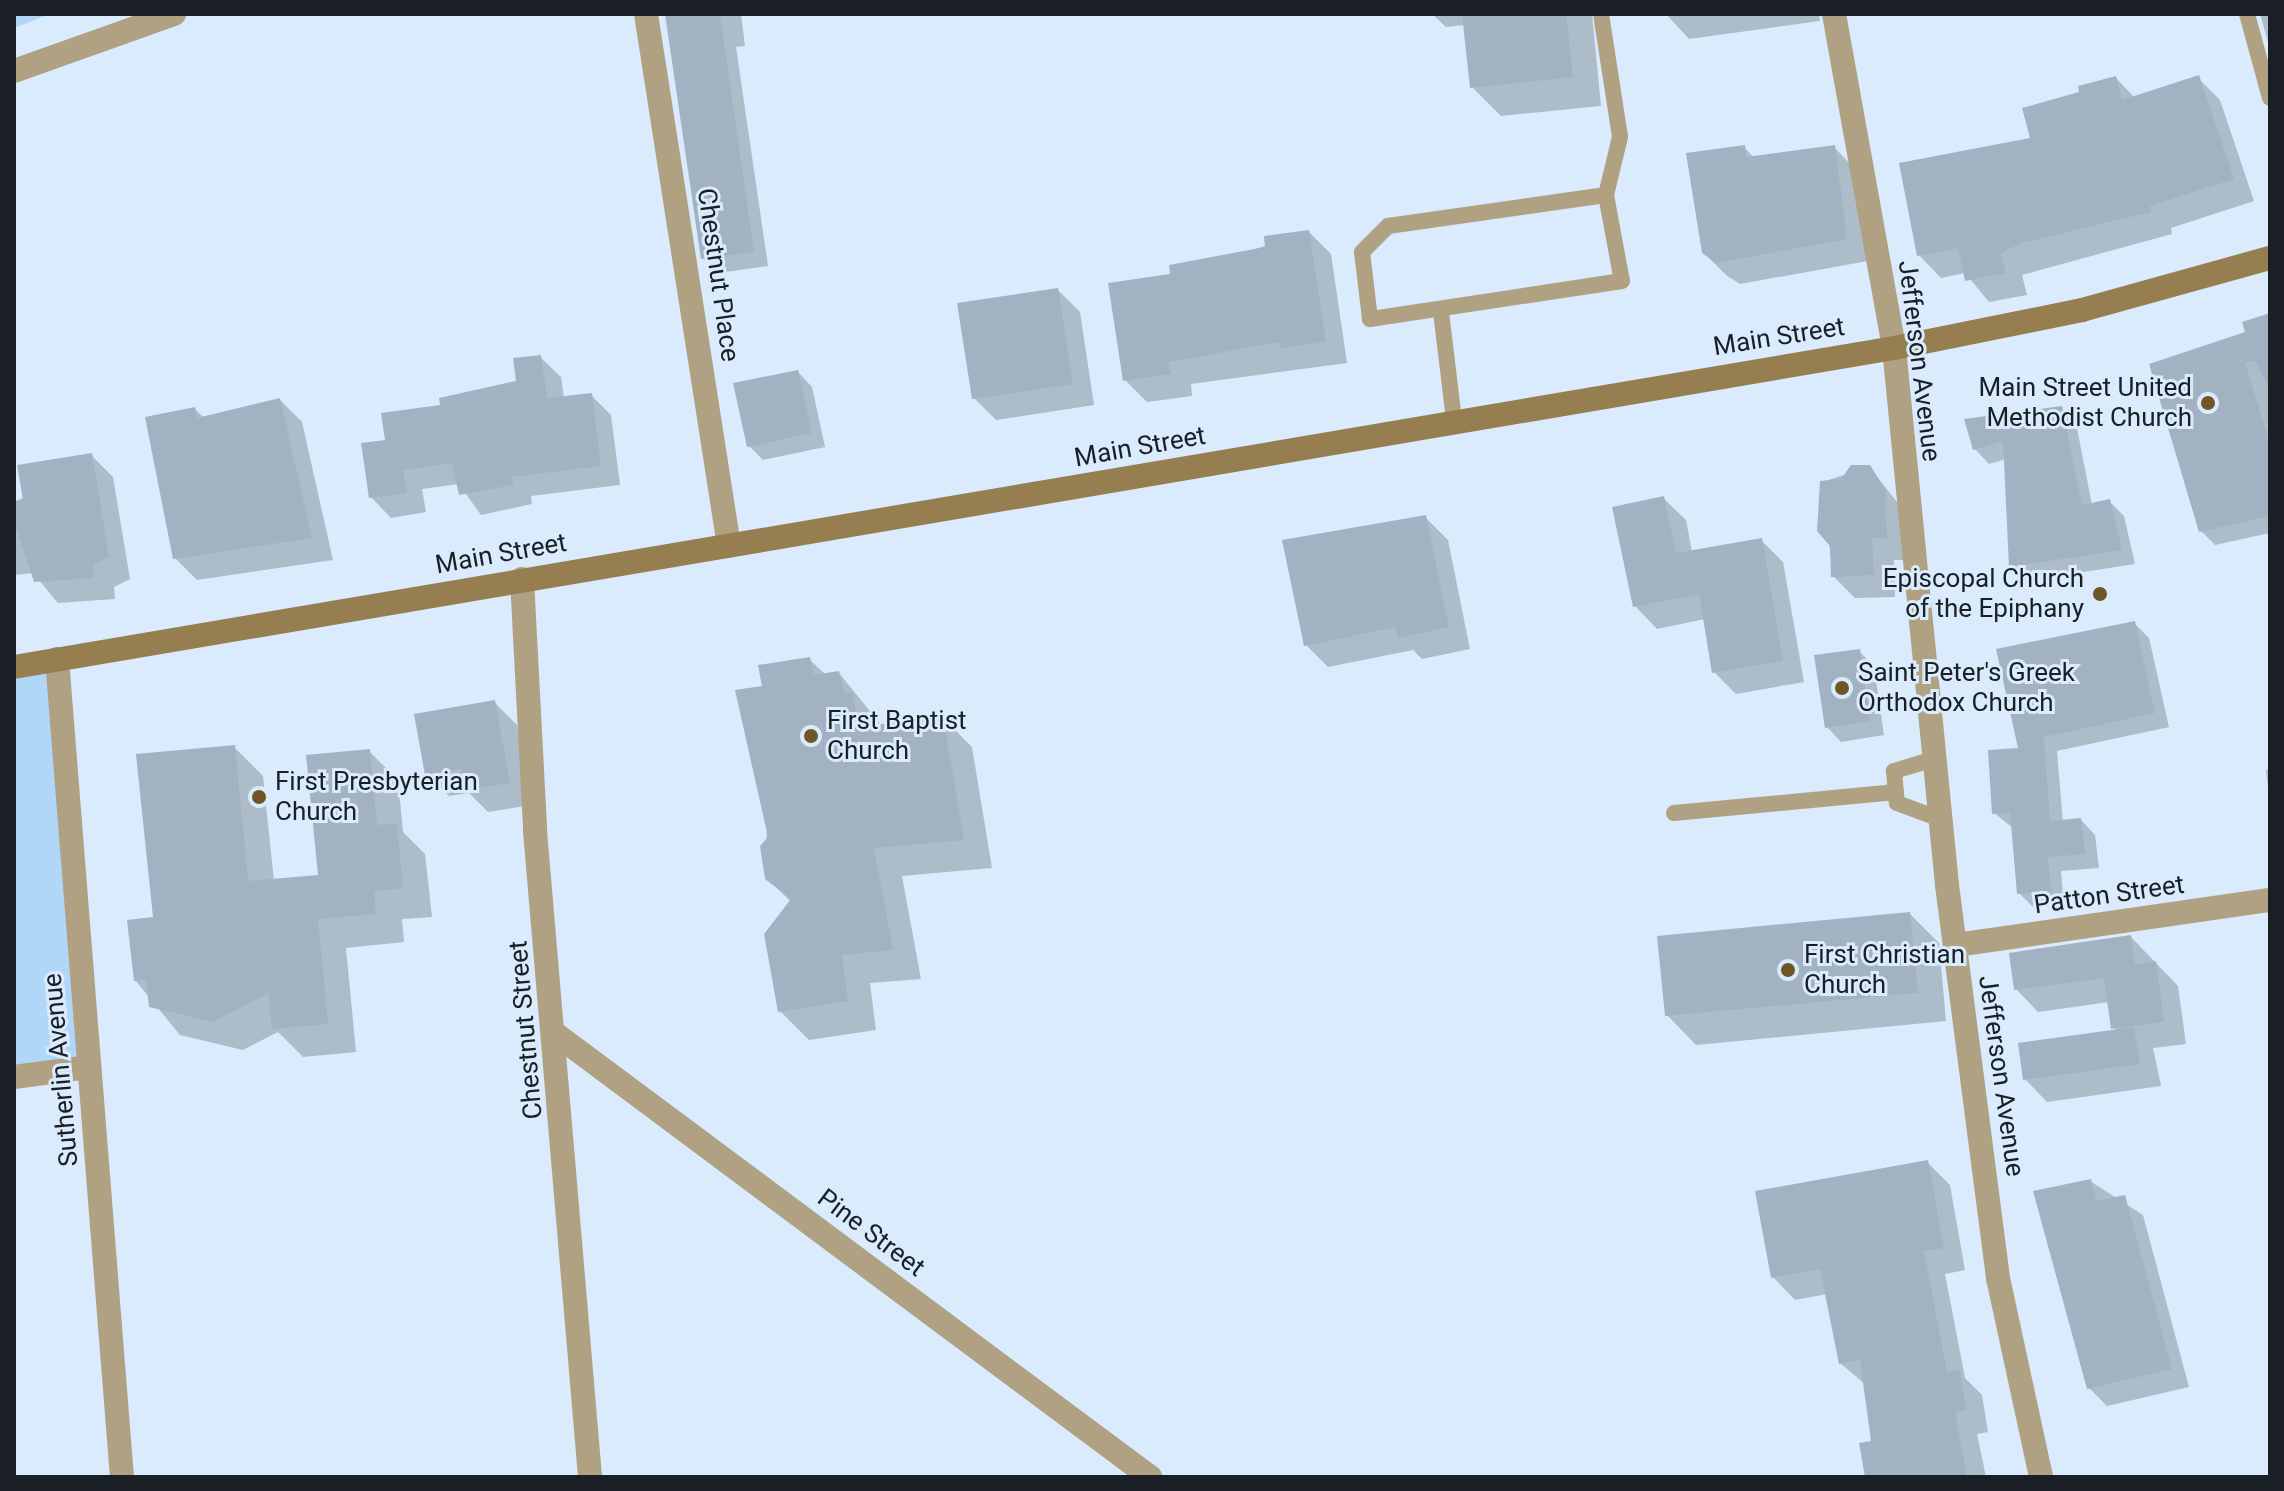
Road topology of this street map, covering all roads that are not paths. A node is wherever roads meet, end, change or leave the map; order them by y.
1 (174, 14) edge
2 (646, 14) edge
3 (1601, 14) edge
4 (1834, 14) edge
5 (2247, 14) edge
6 (14, 71) edge
7 (2270, 98) edge
8 (1606, 195) junction
9 (2270, 258) edge
10 (1441, 312) junction
11 (1894, 348) junction
12 (1454, 419) junction
13 (729, 546) junction
14 (522, 579) junction
15 (57, 659) junction
16 (14, 667) edge
17 (1934, 759) junction
18 (1896, 792) junction
19 (1674, 813) dead end
20 (1940, 819) junction
21 (2270, 900) edge
22 (1956, 945) junction
23 (557, 1035) junction
24 (89, 1067) junction
25 (14, 1077) edge
26 (122, 1477) edge
27 (590, 1477) edge
28 (1150, 1477) edge
29 (2041, 1477) edge

1 - 6 street
2 - 13 street, Chestnut Place
3 - 8 lane
4 - 11 street, Jefferson Avenue
5 - 7 lane
8 - 10 lane
8 - 10 lane
9 - 11 main road, Main Street
10 - 12 lane
11 - 12 main road, Main Street
11 - 17 street, Jefferson Avenue
12 - 13 main road, Main Street
13 - 14 main road, Main Street
14 - 15 main road, Main Street
14 - 23 street, Chestnut Street
15 - 16 main road, Main Street
15 - 24 street, Sutherlin Avenue
17 - 18 lane
17 - 20 street, Jefferson Avenue
18 - 19 lane
18 - 20 lane
20 - 22 street, Jefferson Avenue
21 - 22 street, Patton Street
22 - 29 street, Jefferson Avenue
23 - 27 street, Chestnut Street
23 - 28 street, Pine Street
24 - 25 street
24 - 26 street, Sutherlin Avenue

